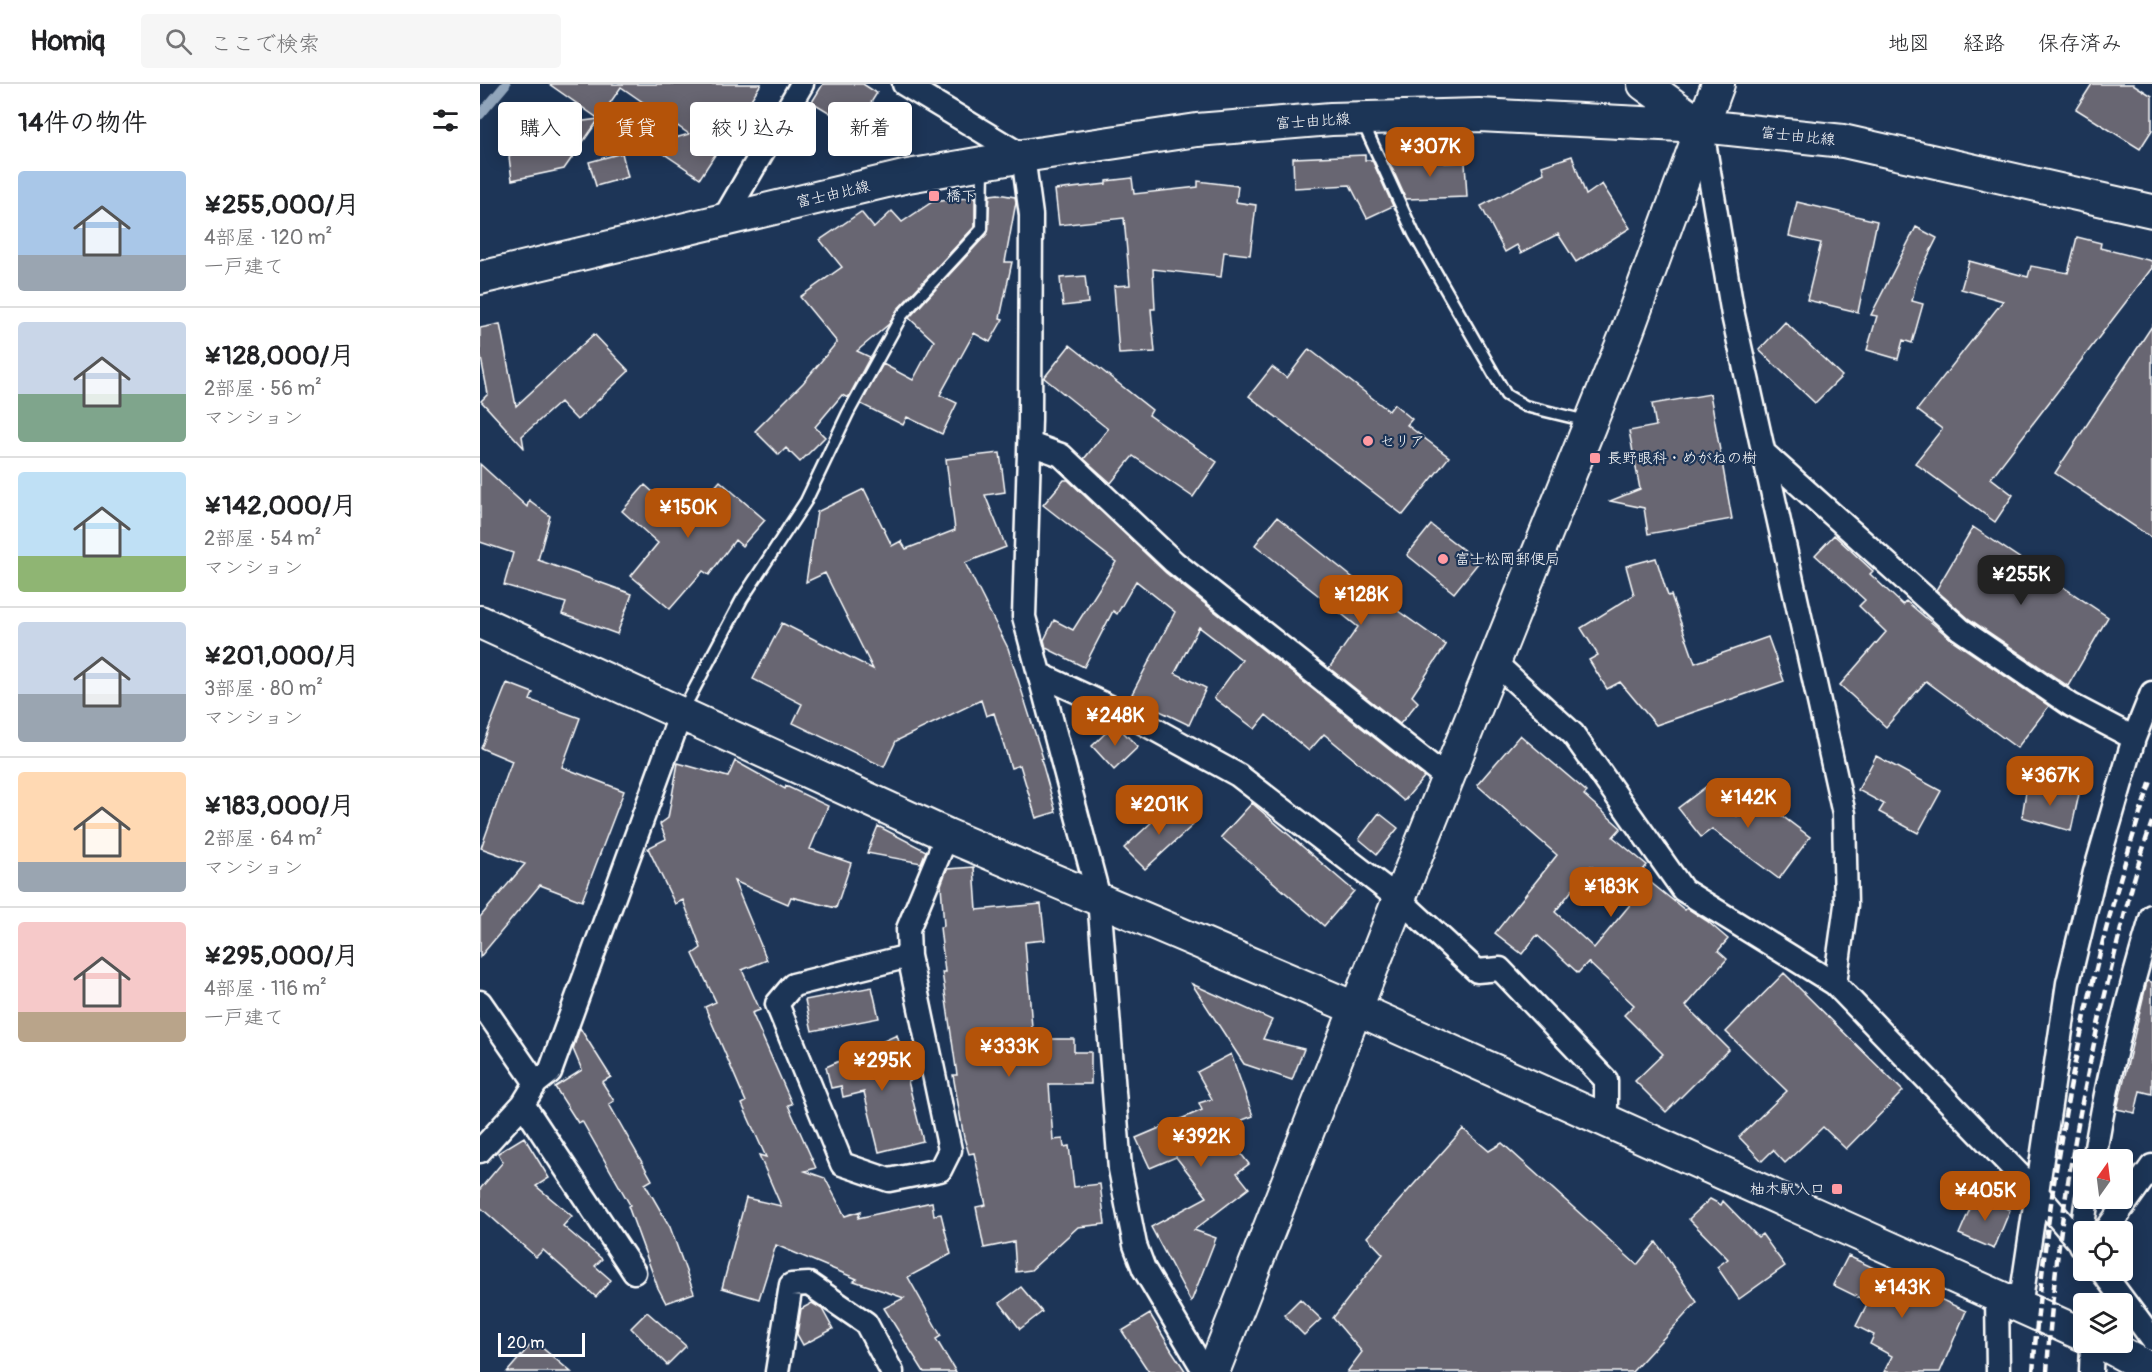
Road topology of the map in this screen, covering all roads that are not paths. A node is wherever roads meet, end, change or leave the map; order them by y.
1 (802, 84) edge
2 (904, 84) edge
3 (1644, 84) edge
4 (1718, 84) edge
5 (1360, 118) junction
6 (1702, 126) junction
7 (1023, 156) junction
8 (983, 162) junction
9 (2152, 212) edge
10 (723, 220) junction
11 (480, 278) edge
12 (1590, 422) junction
13 (1030, 444) junction
14 (1763, 452) junction
15 (480, 622) edge
16 (1493, 661) junction
17 (1039, 675) junction
18 (2152, 693) edge
19 (681, 713) junction
20 (2134, 738) junction
21 (1448, 779) junction
22 (947, 835) junction
23 (1100, 898) junction
24 (1399, 899) junction
25 (2152, 916) edge
26 (909, 956) junction
27 (1835, 984) junction
28 (480, 1002) edge
29 (1357, 1009) junction
30 (536, 1083) junction
31 (523, 1104) junction
32 (1606, 1122) junction
33 (2096, 1149) edge
34 (480, 1151) edge
35 (2152, 1166) edge
36 (2037, 1193) junction
37 (2113, 1221) edge
38 (2073, 1236) edge
39 (634, 1272) dead end
40 (2109, 1281) edge
41 (2008, 1301) junction
42 (2073, 1330) edge
43 (2152, 1339) edge
44 (2092, 1353) edge
45 (2120, 1353) edge
46 (2152, 1370) edge
47 (777, 1372) edge
48 (892, 1372) edge
49 (1205, 1372) edge
50 (1213, 1372) edge
51 (1998, 1372) edge
52 (2091, 1372) edge

1 - 10 street
2 - 7 street
3 - 6 street
4 - 6 street
5 - 6 street, 富士由比線
5 - 7 street, 富士由比線
5 - 12 lane
6 - 9 street, 富士由比線
6 - 12 street
6 - 14 street
7 - 8 street, 富士由比線
7 - 13 street
8 - 10 street, 富士由比線
8 - 19 lane
10 - 11 street, 富士由比線
12 - 16 street
13 - 17 street
13 - 21 street
14 - 20 street
14 - 27 street
15 - 19 street
16 - 21 street
16 - 27 street
17 - 23 street
17 - 24 street
18 - 20 street
19 - 22 street
19 - 30 street
20 - 36 street
21 - 24 street
22 - 23 street
22 - 26 street
23 - 29 street
23 - 49 street
24 - 29 street
24 - 32 street
25 - 33 street
26 - 26 street
27 - 36 street
28 - 30 street
29 - 32 street
29 - 50 street
30 - 31 street
31 - 34 street
31 - 39 street
32 - 41 street
35 - 37 street
36 - 38 street
36 - 41 street
40 - 43 street
41 - 42 street
41 - 51 street
44 - 52 street
45 - 46 street
47 - 48 street

